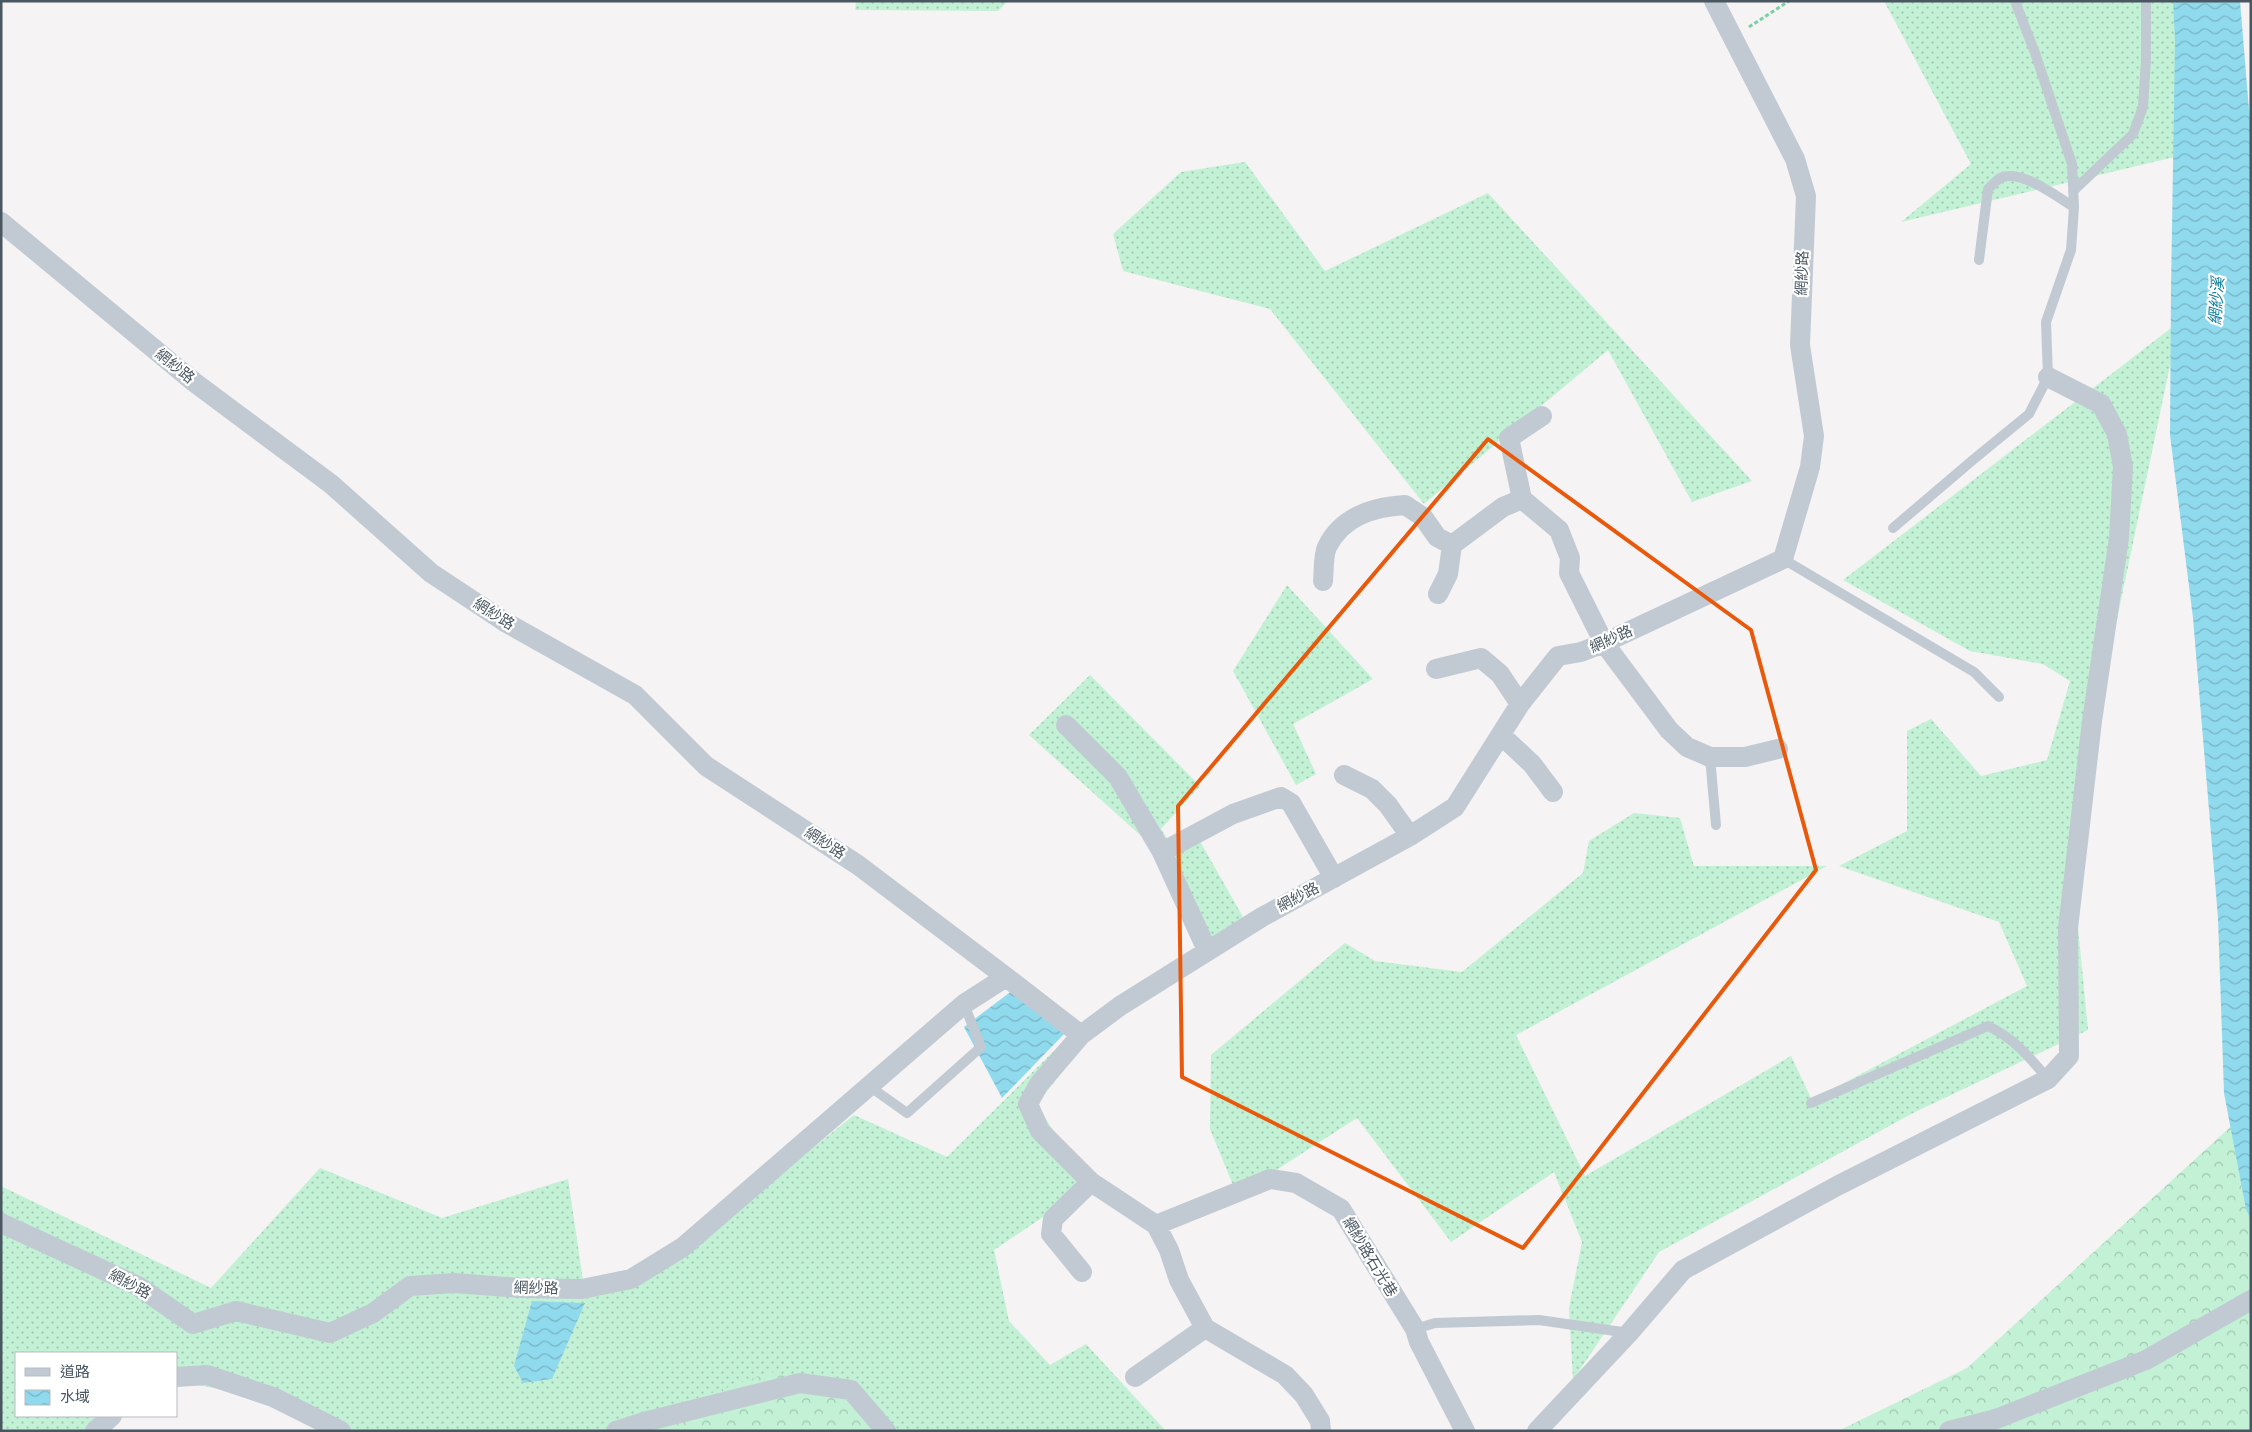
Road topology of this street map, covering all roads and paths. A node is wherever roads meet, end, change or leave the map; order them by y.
1 (1714, 1) edge
2 (1789, 1) edge
3 (2015, 1) edge
4 (2146, 1) edge
5 (1734, 37) junction
6 (2073, 191) junction
7 (2074, 207) junction
8 (1, 222) edge
9 (1979, 260) dead end
10 (2048, 377) junction
11 (1542, 416) dead end
12 (1522, 499) junction
13 (1894, 528) dead end
14 (1452, 545) junction
15 (1783, 559) junction
16 (1323, 581) dead end
17 (1438, 594) dead end
18 (1604, 643) junction
19 (1436, 669) dead end
20 (1999, 697) dead end
21 (1520, 704) junction
22 (1066, 726) dead end
23 (1501, 735) junction
24 (1778, 749) dead end
25 (1710, 757) junction
26 (1344, 775) dead end
27 (1552, 792) dead end
28 (1716, 825) dead end
29 (1410, 836) junction
30 (1162, 852) junction
31 (1334, 878) junction
32 (1207, 950) junction
33 (1006, 977) junction
34 (964, 1004) junction
35 (1081, 1035) junction
36 (2048, 1079) junction
37 (869, 1086) junction
38 (1811, 1103) dead end
39 (1091, 1182) junction
40 (1, 1223) edge
41 (1156, 1226) junction
42 (1082, 1272) dead end
43 (2251, 1300) edge
44 (1206, 1328) junction
45 (1415, 1329) junction
46 (1629, 1333) junction
47 (1135, 1377) dead end
48 (178, 1378) edge
49 (111, 1417) edge
50 (95, 1431) edge
51 (341, 1431) edge
52 (616, 1431) edge
53 (886, 1431) edge
54 (1321, 1431) edge
55 (1465, 1431) edge
56 (1537, 1431) edge
57 (1949, 1431) edge

1 - 5 street, 網紗路
2 - 5 path
3 - 6 lane
4 - 6 lane
5 - 15 street, 網紗路
6 - 7 lane
7 - 9 lane
7 - 10 lane
8 - 33 street, 網紗路
10 - 13 lane
10 - 36 street
11 - 12 street
12 - 14 street
12 - 18 street
14 - 16 street
14 - 17 street
15 - 18 street, 網紗路
15 - 20 lane
18 - 21 street, 網紗路
18 - 25 street
19 - 21 street
21 - 23 street, 網紗路
22 - 30 street
23 - 27 street
23 - 29 street, 網紗路
24 - 25 street
25 - 28 lane
26 - 29 street
29 - 31 street, 網紗路
30 - 31 street
30 - 32 street
31 - 32 street, 網紗路
32 - 35 street, 網紗路
33 - 34 street, 網紗路
33 - 35 street, 網紗路
34 - 37 street, 網紗路
34 - 37 lane
35 - 39 street
36 - 38 lane
36 - 46 street
37 - 40 street, 網紗路
39 - 41 street
39 - 42 street
41 - 44 street
41 - 45 street, 網紗路石光巷
43 - 57 street
44 - 47 street
44 - 54 street
45 - 46 lane
45 - 55 street, 網紗路石光巷
46 - 56 street
48 - 51 street
49 - 50 street
52 - 53 street

